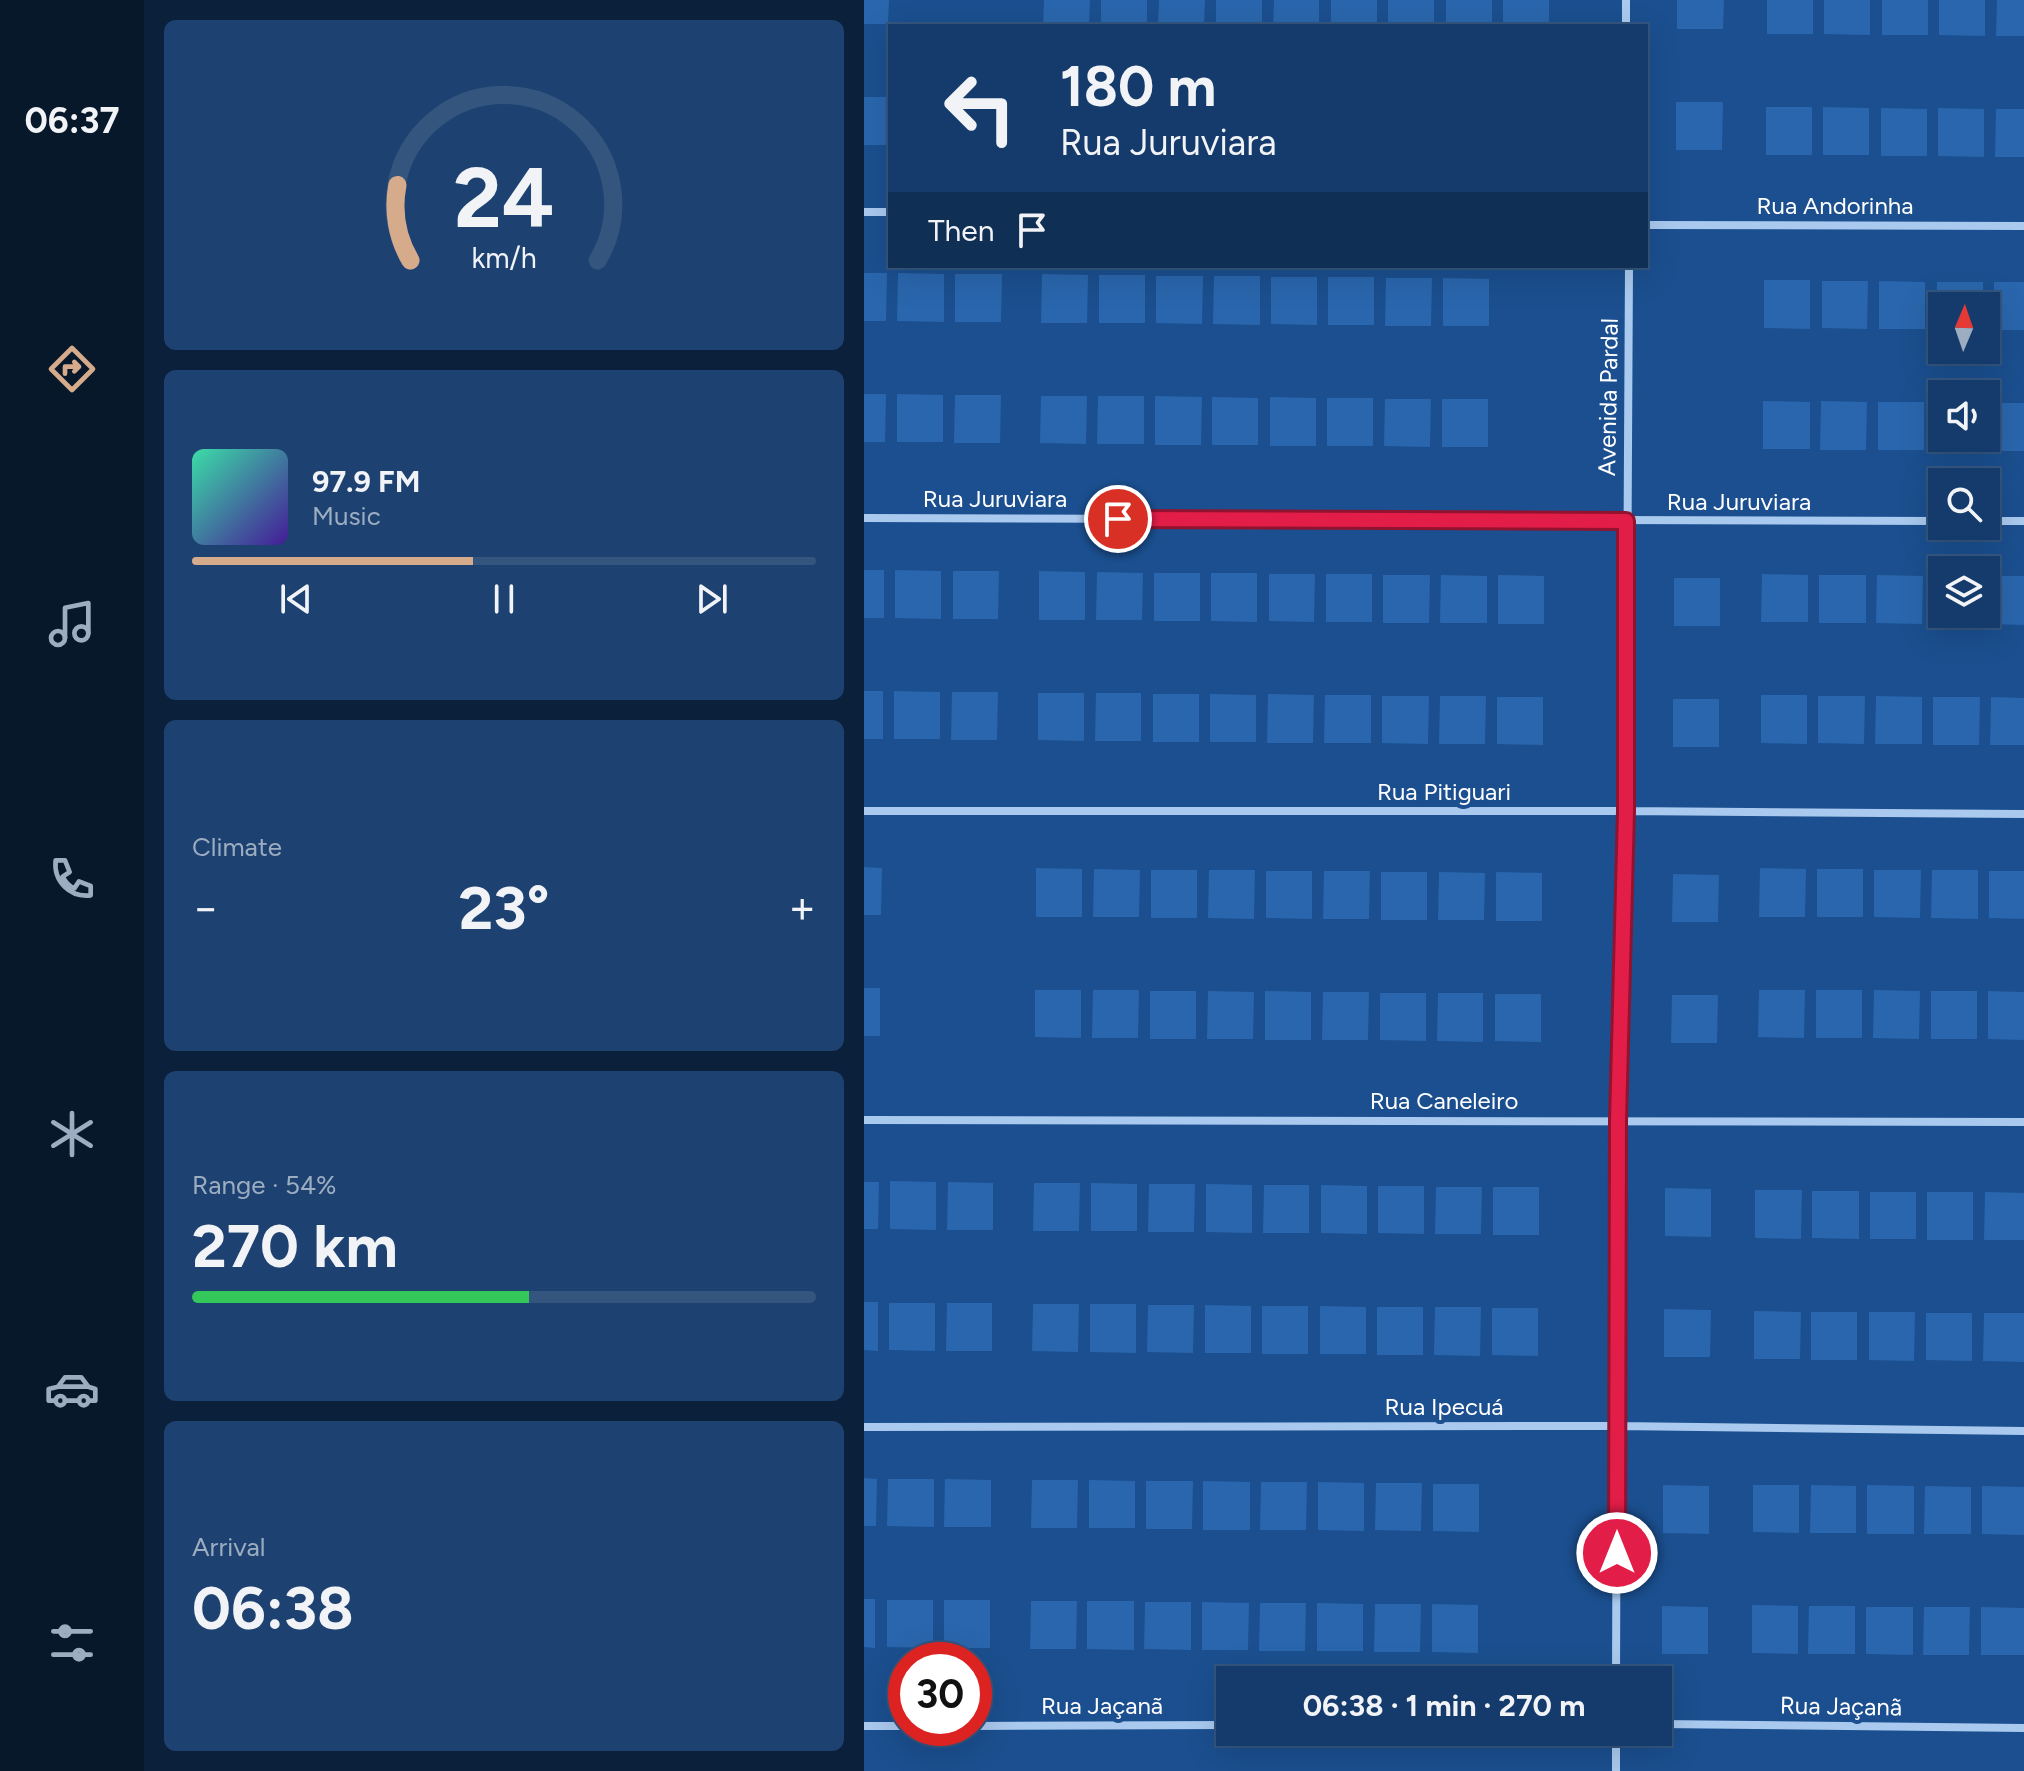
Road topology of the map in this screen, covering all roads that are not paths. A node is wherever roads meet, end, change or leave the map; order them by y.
1 (1626, 0) edge
2 (1626, 24) edge
3 (864, 212) edge
4 (888, 212) edge
5 (1648, 225) edge
6 (2024, 226) edge
7 (1629, 268) edge
8 (864, 518) edge
9 (1626, 521) junction
10 (1928, 521) edge
11 (2000, 521) edge
12 (2024, 521) edge
13 (864, 811) edge
14 (1626, 811) junction
15 (2024, 814) edge
16 (864, 1120) edge
17 (1618, 1121) junction
18 (2024, 1122) edge
19 (1617, 1426) junction
20 (864, 1427) edge
21 (2024, 1431) edge
22 (1616, 1666) edge
23 (1672, 1724) edge
24 (1216, 1725) edge
25 (864, 1726) edge
26 (888, 1726) edge
27 (992, 1726) edge
28 (2024, 1728) edge
29 (1616, 1746) edge
30 (1616, 1771) edge

1 - 2 street
3 - 4 street
5 - 6 street, Rua Andorinha
7 - 9 street, Avenida Pardal
8 - 9 street, Rua Juruviara
9 - 10 street, Rua Juruviara
9 - 14 street, Avenida Pardal
11 - 12 street
13 - 14 street, Rua Pitiguari
14 - 15 street, Rua Pitiguari
14 - 17 street, Avenida Pardal
16 - 17 street, Rua Caneleiro
17 - 18 street, Rua Caneleiro
17 - 19 street, Avenida Pardal
19 - 20 street, Rua Ipecuá
19 - 21 street, Rua Ipecuá
19 - 22 street, Avenida Pardal
23 - 28 street, Rua Jaçanã
24 - 27 street, Rua Jaçanã
25 - 26 street
29 - 30 street

